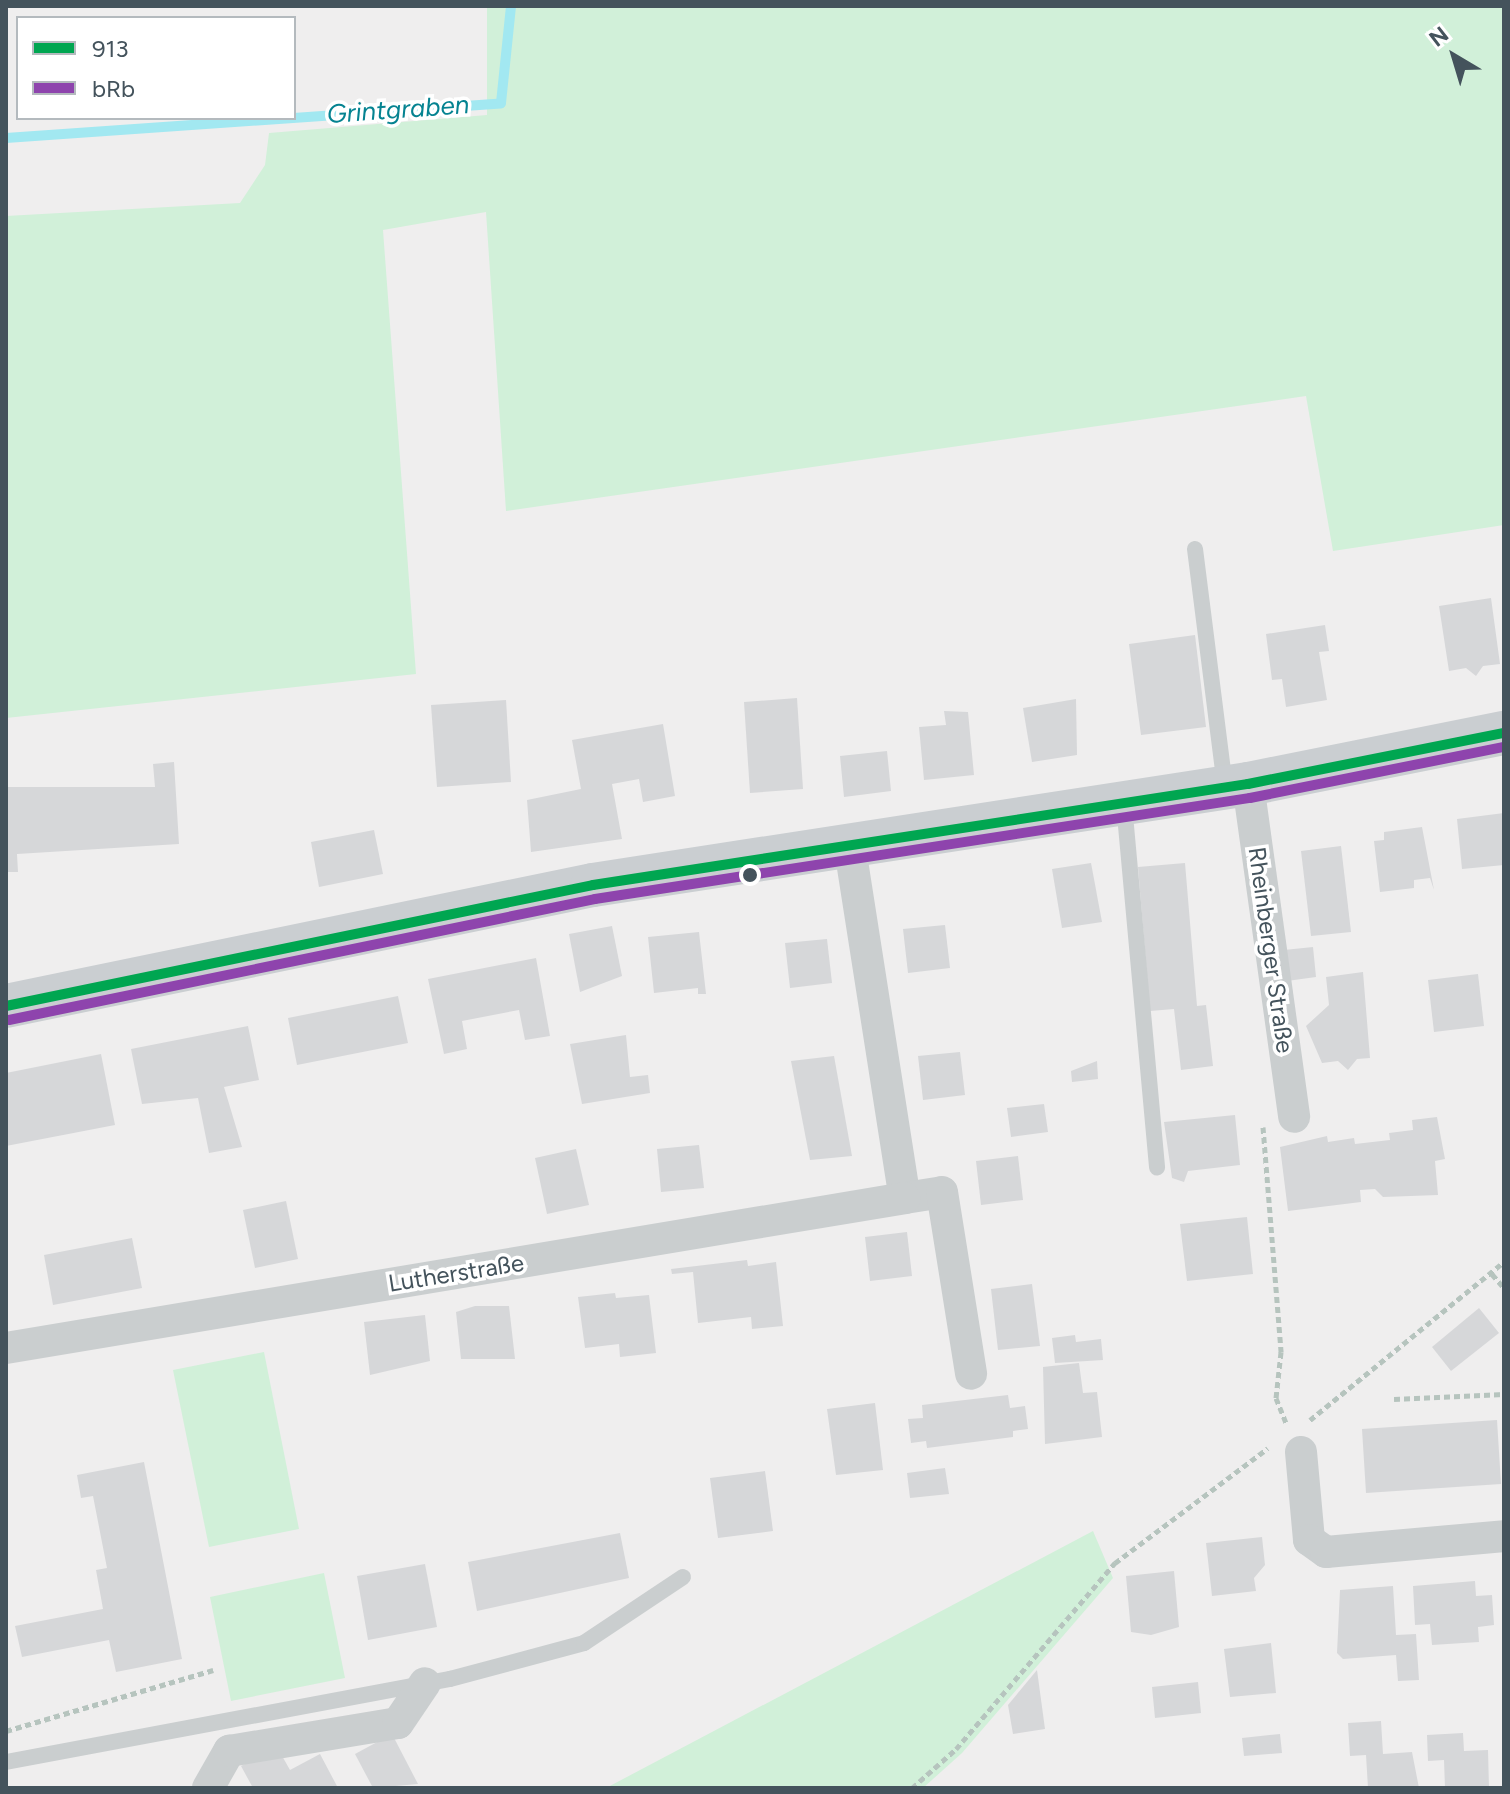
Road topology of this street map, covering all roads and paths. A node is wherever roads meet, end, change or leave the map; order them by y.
1 (1195, 549) dead end
2 (1504, 733) edge
3 (1236, 785) junction
4 (1123, 802) junction
5 (849, 842) junction
6 (6, 1006) edge
7 (1294, 1117) joint
8 (1157, 1168) dead end
9 (905, 1198) junction
10 (1504, 1262) edge
11 (1492, 1274) junction
12 (1504, 1288) edge
13 (6, 1348) edge
14 (971, 1374) dead end
15 (1504, 1394) edge
16 (1394, 1399) dead end
17 (1298, 1441) junction
18 (1504, 1536) edge
19 (683, 1577) dead end
20 (213, 1670) dead end
21 (425, 1683) junction
22 (6, 1731) edge
23 (6, 1762) edge
24 (208, 1788) edge
25 (912, 1788) edge

1 - 3 lane
2 - 3 main road
3 - 4 main road
3 - 7 street, Rheinberger Straße
4 - 5 main road
4 - 8 lane
5 - 6 main road
5 - 9 street
7 - 17 path
9 - 13 street, Lutherstraße
9 - 14 street, Lutherstraße
10 - 11 path
11 - 12 path
11 - 17 path
15 - 16 path
17 - 18 street
17 - 25 path
19 - 21 lane
20 - 22 path
21 - 23 lane
21 - 24 street

